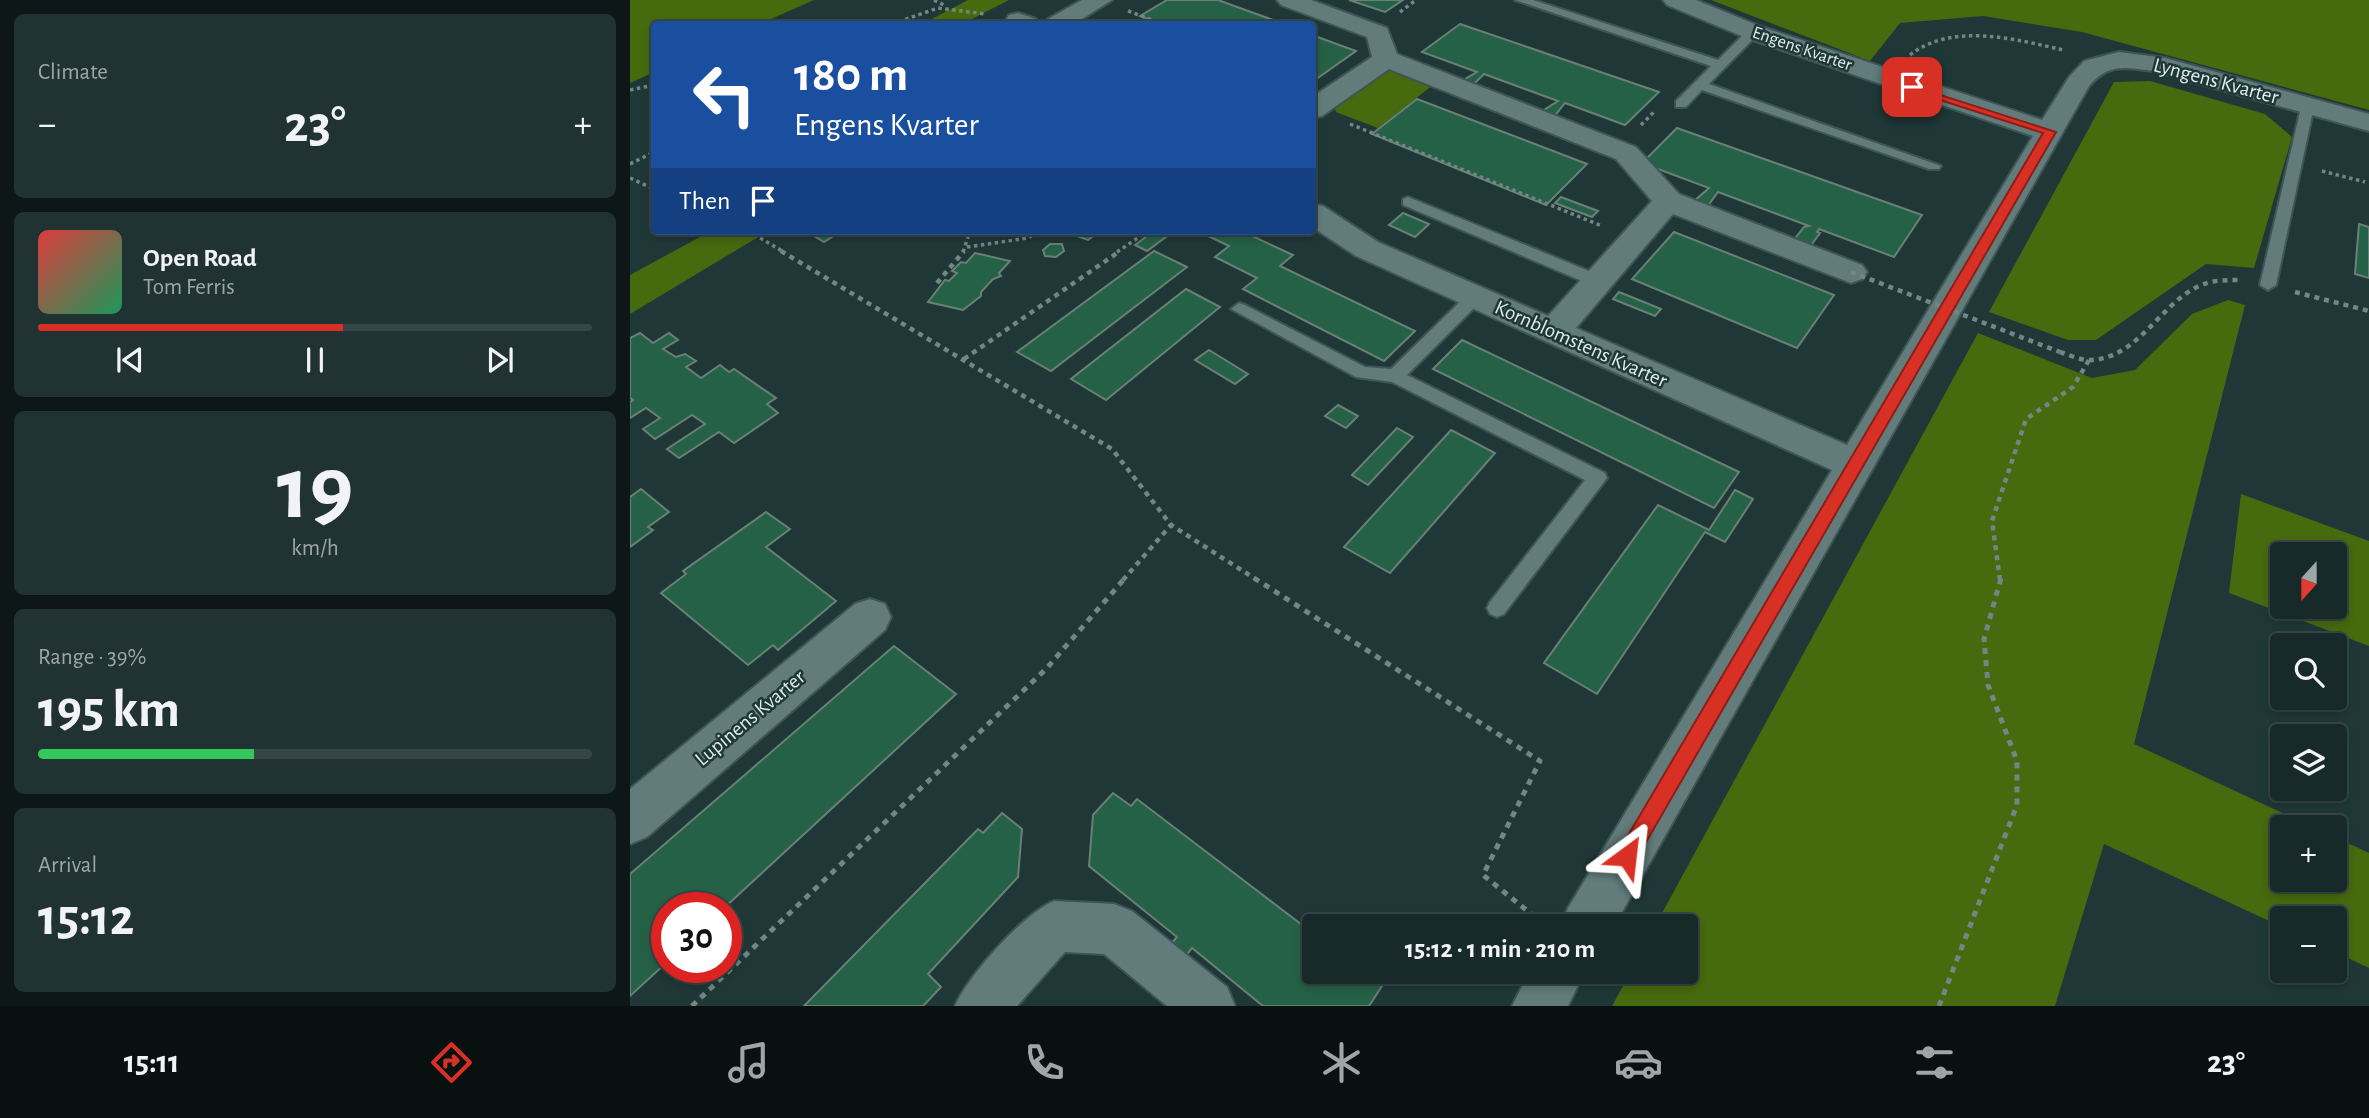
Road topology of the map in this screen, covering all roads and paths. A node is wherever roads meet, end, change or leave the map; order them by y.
1 (1100, 0) edge
2 (1289, 0) edge
3 (1521, 0) edge
4 (1675, 0) edge
5 (937, 1) edge
6 (945, 6) junction
7 (898, 21) edge
8 (1017, 21) edge
9 (1062, 21) edge
10 (1753, 32) junction
11 (2070, 52) dead end
12 (1386, 59) junction
13 (1720, 65) junction
14 (1889, 80) junction
15 (1699, 85) junction
16 (651, 86) edge
17 (630, 90) edge
18 (1681, 104) joint
19 (2306, 106) junction
20 (1316, 108) edge
21 (1316, 111) edge
22 (2369, 123) edge
23 (2050, 132) junction
24 (1626, 153) junction
25 (651, 154) edge
26 (630, 164) edge
27 (2294, 165) junction
28 (1934, 166) dead end
29 (630, 178) edge
30 (2367, 182) edge
31 (651, 188) edge
32 (1668, 201) junction
33 (1408, 202) dead end
34 (1316, 216) edge
35 (755, 235) edge
36 (969, 235) edge
37 (1032, 235) edge
38 (1142, 235) edge
39 (1633, 239) junction
40 (967, 247) junction
41 (1851, 272) joint
42 (1595, 281) junction
43 (937, 283) dead end
44 (2269, 285) junction
45 (1475, 297) junction
46 (1239, 309) dead end
47 (2369, 311) edge
48 (1553, 331) junction
49 (964, 359) junction
50 (2090, 360) junction
51 (1395, 376) junction
52 (1856, 465) junction
53 (1171, 525) junction
54 (1497, 608) dead end
55 (870, 617) dead end
56 (630, 820) edge
57 (1531, 914) edge
58 (1593, 914) edge
59 (1552, 984) edge
60 (692, 1006) edge
61 (982, 1006) edge
62 (1208, 1006) edge
63 (1539, 1006) edge
64 (1939, 1006) edge

1 - 9 street
2 - 12 street
3 - 13 lane
4 - 10 street, Engens Kvarter
5 - 6 path
6 - 7 path
6 - 8 path
10 - 13 lane
10 - 14 street, Engens Kvarter
11 - 14 path
12 - 20 street
12 - 24 street
13 - 15 lane
14 - 23 street, Engens Kvarter
15 - 18 lane
15 - 28 lane
16 - 17 path
18 - 24 path
19 - 22 street, Lyngens Kvarter
19 - 23 street, Lyngens Kvarter
19 - 27 lane
21 - 39 path
23 - 52 street, Lyngens Kvarter
24 - 32 street
25 - 26 path
27 - 30 path
27 - 44 lane
29 - 31 path
32 - 39 street
32 - 41 street
33 - 42 lane
34 - 45 street, Kornblomstens Kvarter
35 - 49 path
36 - 40 path
37 - 40 path
38 - 49 path
39 - 42 street
40 - 43 path
41 - 50 path, bridge
42 - 48 street
44 - 47 path
44 - 50 path
45 - 48 street, Kornblomstens Kvarter
45 - 51 lane
46 - 51 lane
48 - 52 street, Kornblomstens Kvarter
49 - 53 path
50 - 64 path
51 - 54 lane
52 - 58 street, Lyngens Kvarter
53 - 57 path
53 - 60 path
55 - 56 street, Lupinens Kvarter
59 - 63 street
61 - 62 street

